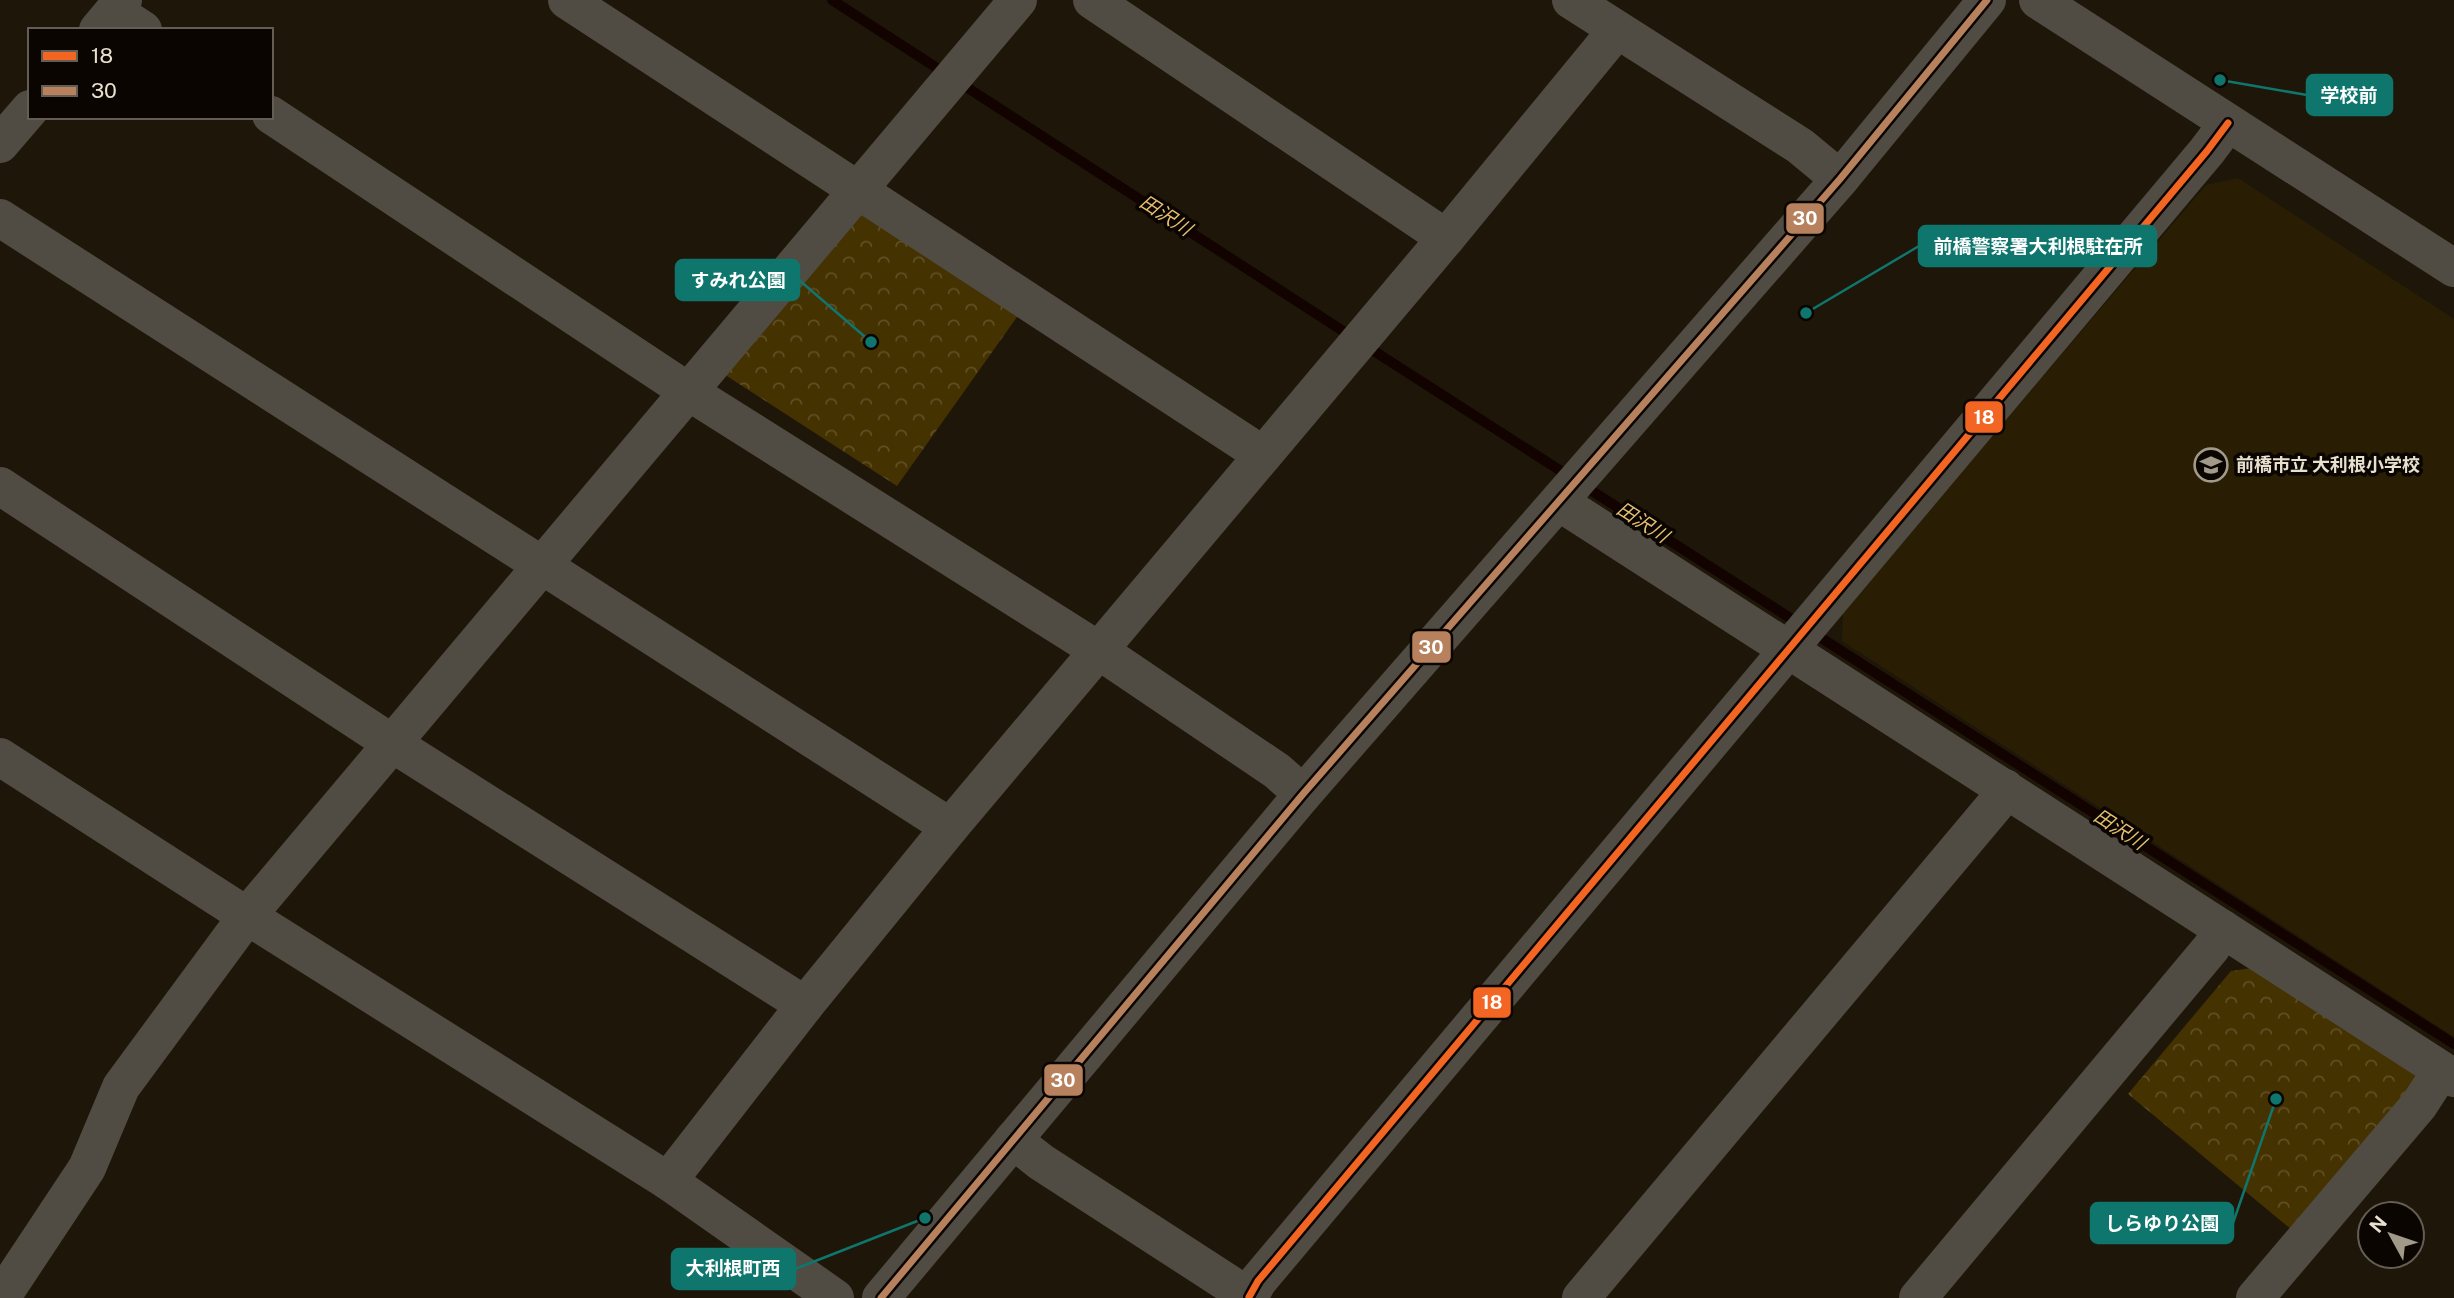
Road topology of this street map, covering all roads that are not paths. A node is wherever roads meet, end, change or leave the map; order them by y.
1 (567, 0) edge
2 (1018, 0) edge
3 (1092, 0) edge
4 (1571, 0) edge
5 (1987, 0) edge
6 (2038, 0) edge
7 (1617, 30) junction
8 (28, 111) edge
9 (273, 116) edge
10 (2228, 123) junction
11 (0, 144) edge
12 (1840, 179) junction
13 (858, 190) junction
14 (0, 218) edge
15 (1446, 238) junction
16 (2454, 268) edge
17 (689, 392) junction
18 (1263, 455) junction
19 (0, 486) edge
20 (1559, 502) junction
21 (542, 566) junction
22 (1789, 649) junction
23 (1098, 650) junction
24 (393, 744) junction
25 (0, 757) edge
26 (2005, 788) junction
27 (1303, 794) junction
28 (950, 827) junction
29 (247, 916) junction
30 (2223, 929) junction
31 (805, 1005) junction
32 (2448, 1074) edge
33 (1013, 1140) junction
34 (668, 1181) junction
35 (1250, 1297) edge
36 (1, 1298) edge
37 (835, 1298) edge
38 (881, 1298) edge
39 (1581, 1298) edge
40 (1918, 1298) edge
41 (2255, 1298) edge

1 - 13 street
2 - 13 street
3 - 15 street
4 - 7 street
5 - 12 street
6 - 10 street
7 - 12 street
7 - 15 street
8 - 11 street
9 - 17 street
10 - 16 street
10 - 22 street
12 - 20 street
13 - 17 street
13 - 18 street
14 - 21 street
15 - 18 street
17 - 21 street
17 - 23 street
18 - 23 street
19 - 24 street
20 - 22 street
20 - 27 street
21 - 24 street
21 - 28 street
22 - 26 street
22 - 35 street
23 - 27 street
23 - 28 street
24 - 29 street
24 - 31 street
25 - 29 street
26 - 30 street
26 - 39 street
27 - 33 street
28 - 31 street
29 - 34 street
29 - 36 street
30 - 32 street
30 - 40 street
31 - 34 street
32 - 41 street
33 - 35 street
33 - 38 street
34 - 37 street

